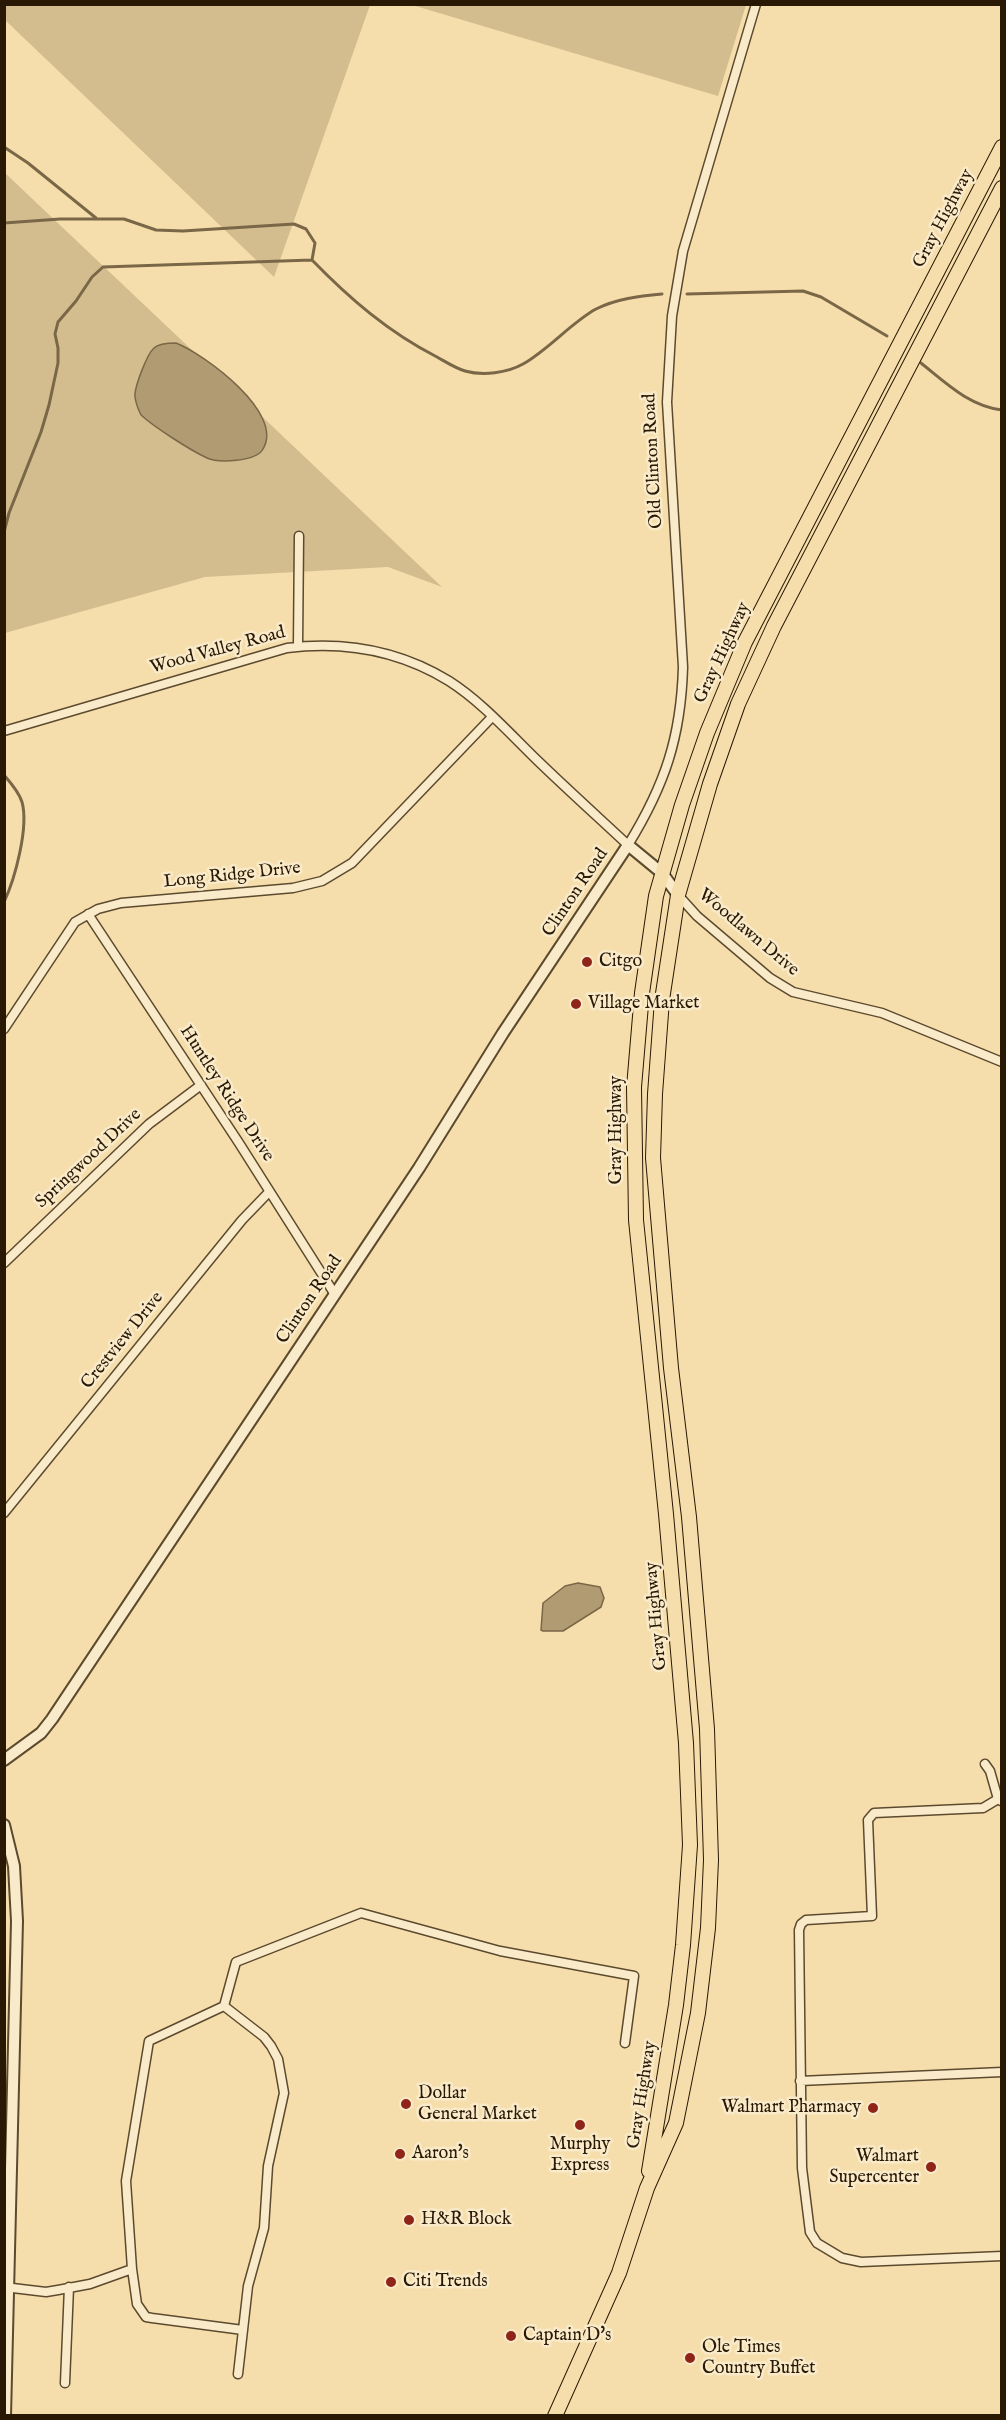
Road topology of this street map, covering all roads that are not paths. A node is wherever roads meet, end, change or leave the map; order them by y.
1 (756, 4) edge
2 (1002, 147) edge
3 (1002, 188) edge
4 (299, 536) dead end
5 (298, 646) junction
6 (492, 717) junction
7 (4, 731) edge
8 (628, 845) junction
9 (662, 873) junction
10 (678, 895) junction
11 (88, 914) junction
12 (4, 1029) edge
13 (1002, 1062) edge
14 (201, 1085) junction
15 (269, 1191) junction
16 (4, 1263) edge
17 (334, 1293) junction
18 (4, 1513) edge
19 (4, 1760) edge
20 (985, 1764) dead end
21 (1000, 1800) edge
22 (4, 1825) edge
23 (224, 2006) junction
24 (10, 2024) edge
25 (625, 2043) dead end
26 (1002, 2072) edge
27 (800, 2081) junction
28 (8, 2157) edge
29 (647, 2187) junction
30 (1002, 2256) edge
31 (132, 2269) junction
32 (6, 2287) edge
33 (69, 2287) junction
34 (243, 2330) junction
35 (238, 2374) dead end
36 (65, 2383) dead end
37 (5, 2415) edge
38 (555, 2415) edge

1 - 8 street, Old Clinton Road
2 - 9 highway, Gray Highway
3 - 10 highway, Gray Highway
4 - 5 street
5 - 6 street, Wood Valley Road
5 - 7 street, Wood Valley Road
6 - 8 street, Wood Valley Road
6 - 11 street, Long Ridge Drive
8 - 9 street
8 - 17 street, Clinton Road
9 - 10 street
9 - 29 highway, Gray Highway
10 - 13 street, Woodlawn Drive
10 - 29 highway, Gray Highway
11 - 12 street, Long Ridge Drive
11 - 14 street, Huntley Ridge Drive
14 - 15 street, Huntley Ridge Drive
14 - 16 street, Springwood Drive
15 - 17 street, Huntley Ridge Drive
15 - 18 street, Crestview Drive
17 - 19 street, Clinton Road
20 - 21 street
21 - 27 street
22 - 24 street
23 - 25 street
23 - 31 street
23 - 34 street
24 - 28 street
26 - 27 street
27 - 30 street
28 - 32 street
29 - 38 highway, Gray Highway
31 - 33 street
31 - 34 street
32 - 33 street
32 - 37 street
33 - 36 street
34 - 35 street

